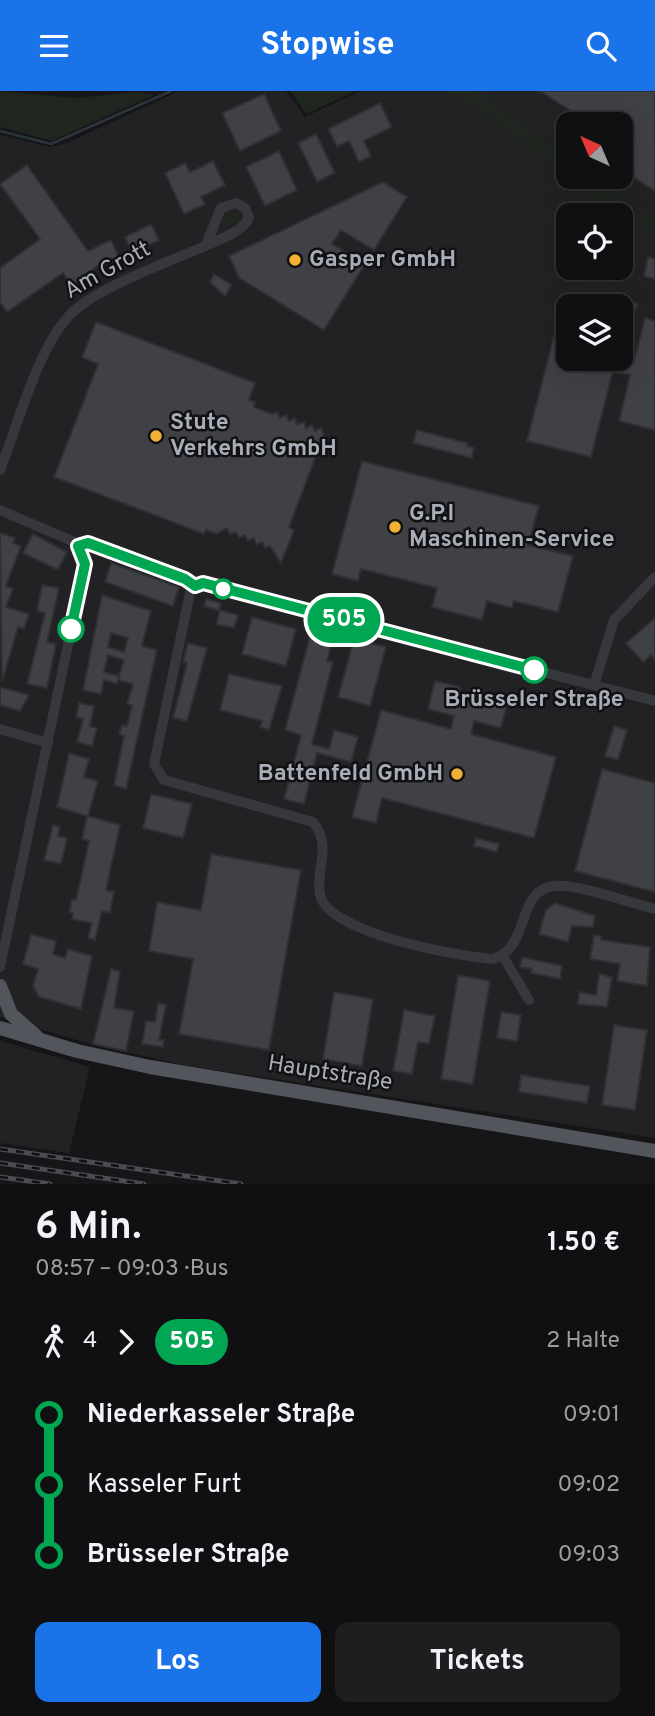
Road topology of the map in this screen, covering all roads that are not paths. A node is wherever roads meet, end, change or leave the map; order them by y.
1 (206, 244) dead end
2 (0, 470) edge
3 (0, 510) edge
4 (655, 577) edge
5 (594, 685) junction
6 (655, 701) edge
7 (0, 729) edge
8 (48, 743) junction
9 (655, 909) edge
10 (502, 955) junction
11 (0, 967) edge
12 (0, 986) edge
13 (529, 1000) dead end
14 (0, 1028) edge
15 (40, 1040) junction
16 (655, 1151) edge

1 - 2 street, Am Grott
3 - 8 street
4 - 5 street
5 - 6 street
5 - 10 street
7 - 8 street
8 - 11 street
9 - 10 street
10 - 13 street
12 - 15 main road
14 - 15 main road, Hauptstraße
15 - 16 main road, Hauptstraße

